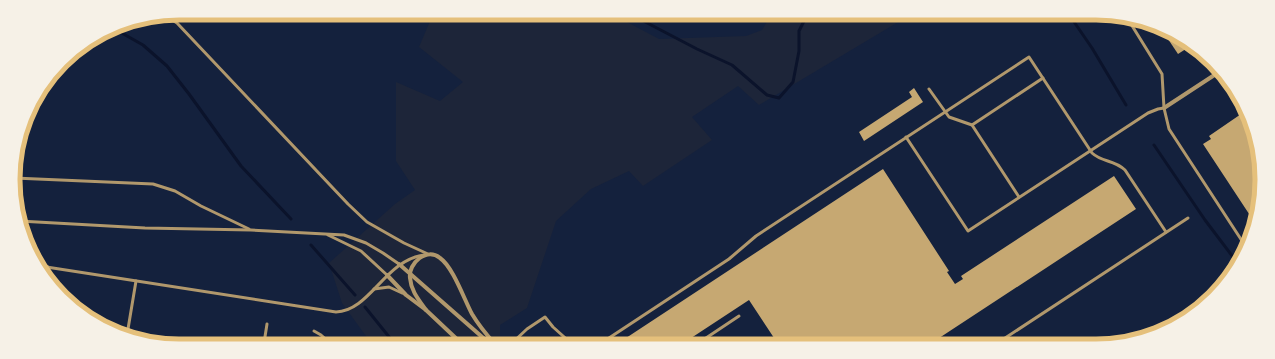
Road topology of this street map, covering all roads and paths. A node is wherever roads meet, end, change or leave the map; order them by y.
1 (172, 20) edge
2 (1131, 24) edge
3 (1215, 74) edge
4 (1043, 78) junction
5 (930, 89) dead end
6 (1164, 108) junction
7 (945, 112) junction
8 (972, 125) junction
9 (906, 137) junction
10 (1090, 150) junction
11 (20, 178) edge
12 (1019, 197) junction
13 (1188, 218) dead end
14 (25, 221) edge
15 (251, 230) junction
16 (1166, 232) junction
17 (324, 234) junction
18 (1243, 242) edge
19 (428, 254) junction
20 (399, 264) junction
21 (48, 267) edge
22 (410, 273) junction
23 (387, 275) junction
24 (136, 281) junction
25 (374, 289) junction
26 (406, 296) junction
27 (426, 310) junction
28 (739, 316) dead end
29 (267, 324) dead end
30 (129, 331) edge
31 (314, 332) dead end
32 (265, 339) edge
33 (327, 339) edge
34 (457, 339) edge
35 (483, 339) edge
36 (490, 339) edge
37 (516, 339) edge
38 (566, 339) edge
39 (610, 339) edge
40 (704, 339) edge
41 (1004, 339) edge

1 - 19 lane
2 - 6 lane
3 - 6 street
4 - 7 lane
4 - 8 lane
4 - 10 lane
5 - 7 lane
6 - 10 lane
6 - 18 lane
7 - 8 lane
7 - 9 lane
8 - 12 lane
9 - 12 lane
9 - 39 lane
10 - 12 lane
10 - 16 lane
11 - 15 lane
13 - 16 lane
14 - 15 lane
15 - 17 lane
16 - 41 lane
17 - 20 lane
17 - 23 lane
19 - 20 lane
19 - 22 street
19 - 36 street
20 - 22 street
20 - 23 lane
21 - 24 lane
22 - 27 street
22 - 35 street
23 - 25 lane
23 - 26 street
24 - 25 lane
24 - 30 lane
25 - 26 lane
26 - 27 street
27 - 34 street
28 - 40 lane
29 - 32 lane
31 - 33 lane
37 - 38 lane

